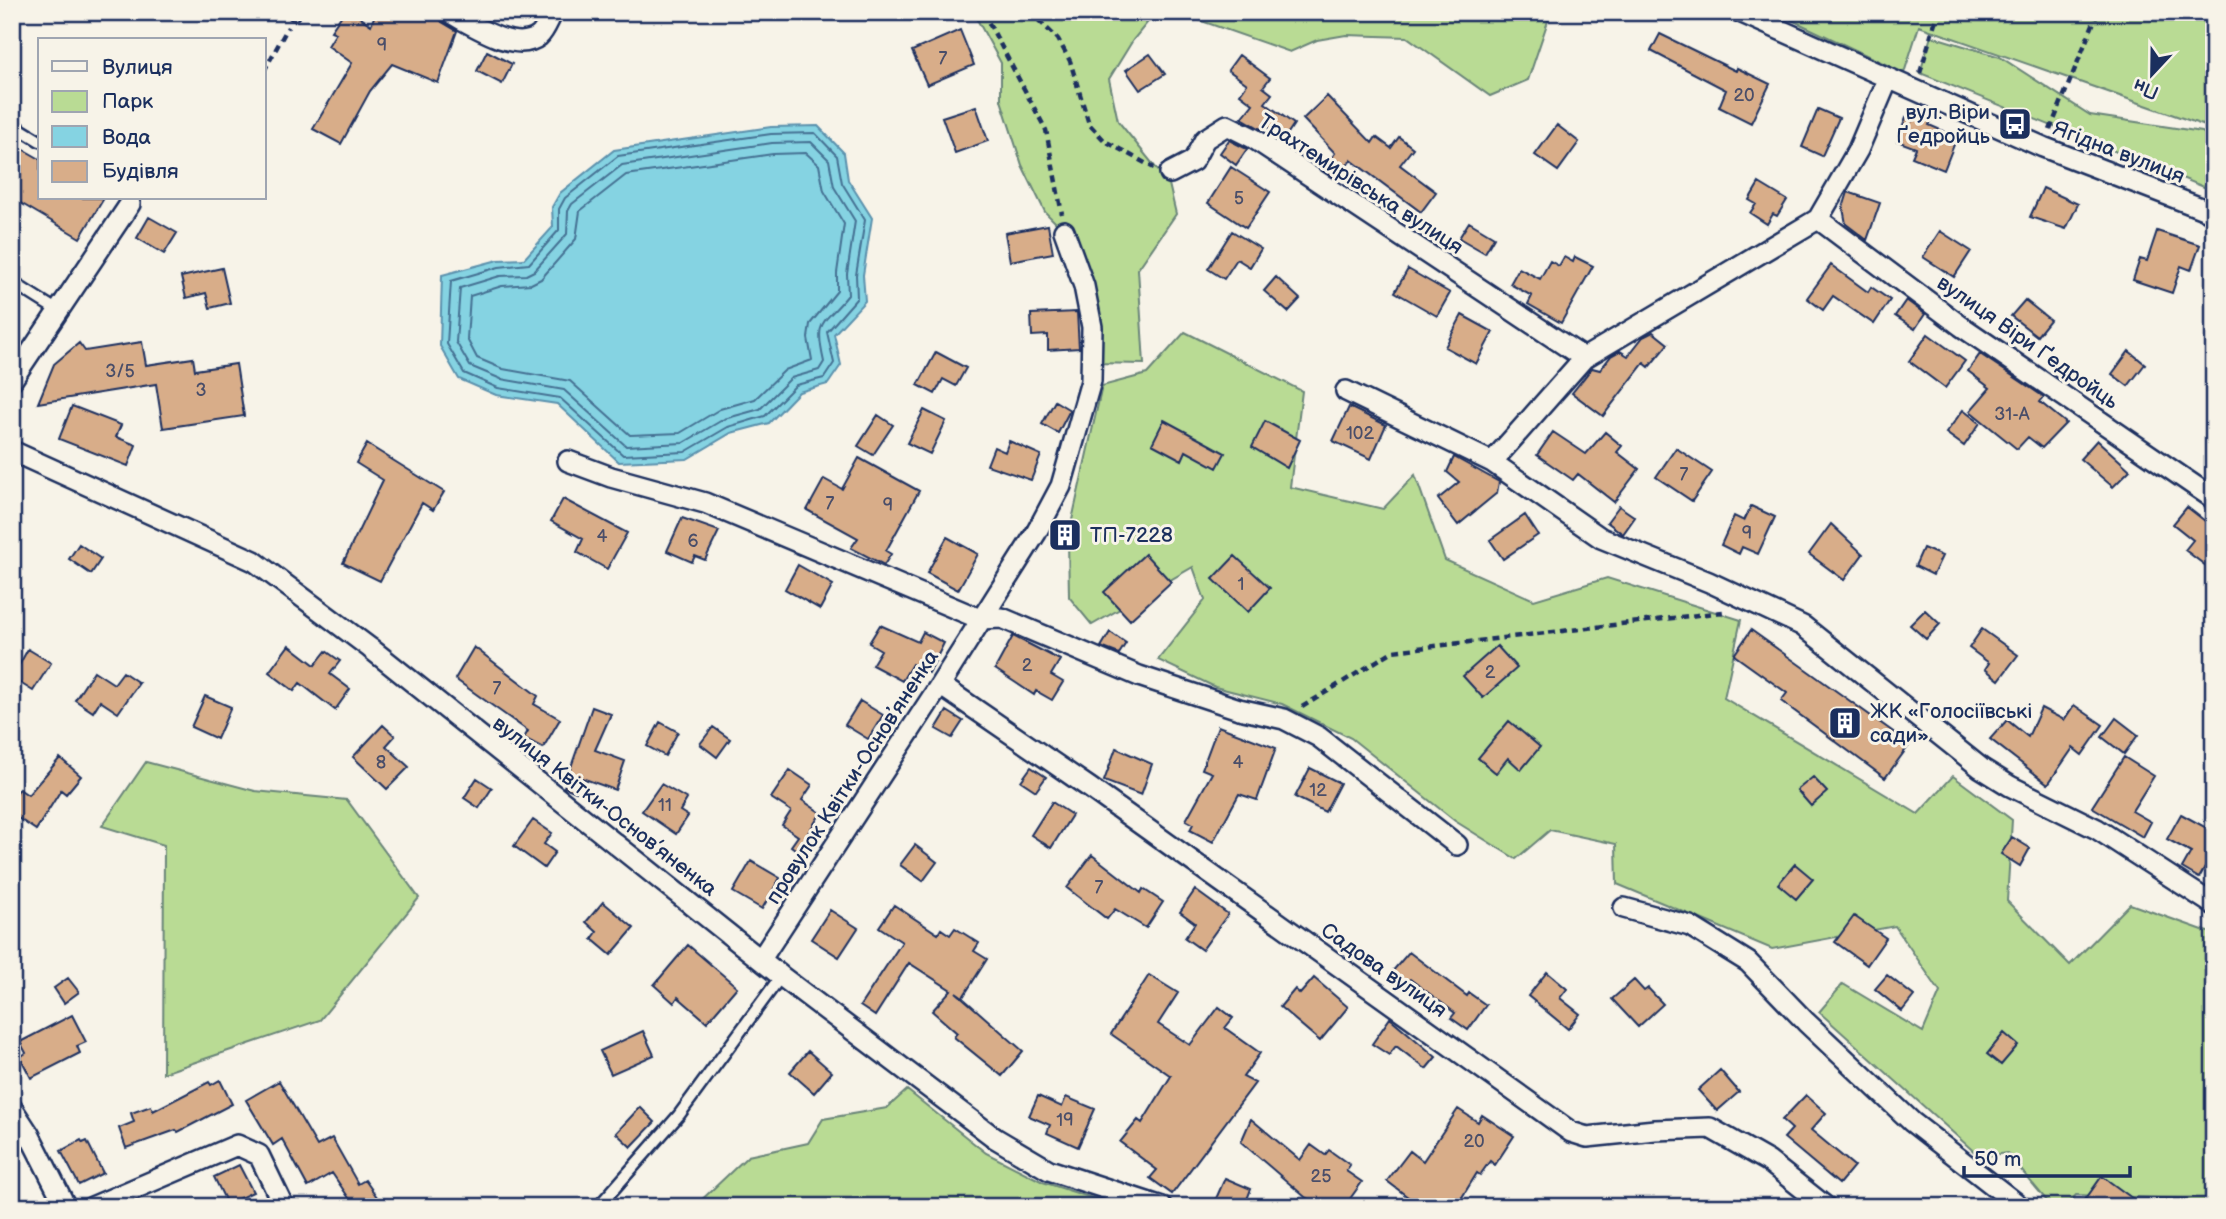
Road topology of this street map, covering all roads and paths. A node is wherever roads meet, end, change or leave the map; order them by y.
1 (448, 12) edge
2 (553, 12) edge
3 (983, 12) edge
4 (1030, 12) edge
5 (1740, 12) edge
6 (1938, 12) edge
7 (2098, 12) edge
8 (295, 13) edge
9 (266, 67) edge
10 (1888, 79) junction
11 (1914, 91) junction
12 (12, 124) edge
13 (38, 140) edge
14 (2043, 147) junction
15 (1170, 173) joint
16 (127, 201) edge
17 (2214, 213) edge
18 (1818, 219) junction
19 (1064, 231) joint
20 (12, 282) edge
21 (58, 312) junction
22 (1584, 358) junction
23 (12, 380) edge
24 (1346, 391) dead end
25 (12, 451) edge
26 (568, 461) dead end
27 (1492, 461) junction
28 (2214, 499) edge
29 (1762, 607) junction
30 (980, 619) junction
31 (940, 685) junction
32 (1284, 719) junction
33 (1457, 845) dead end
34 (2214, 905) edge
35 (1624, 908) dead end
36 (761, 959) junction
37 (781, 976) junction
38 (12, 1108) edge
39 (66, 1207) edge
40 (92, 1207) edge
41 (284, 1207) edge
42 (598, 1207) edge
43 (1162, 1207) edge
44 (1826, 1207) edge
45 (2021, 1207) edge

1 - 2 street
3 - 19 path
4 - 15 path
5 - 10 street, Ягідна вулиця
6 - 11 path
7 - 14 path
8 - 9 path
10 - 11 street, Ягідна вулиця
10 - 18 street
11 - 14 street, Ягідна вулиця
12 - 13 lane
14 - 17 street, Ягідна вулиця
15 - 22 street, Трахтемирівська вулиця
16 - 21 street
18 - 22 street
18 - 28 street, вулиця Віри Ґедройць
19 - 30 street, провулок Квітки-Основʼяненка
20 - 21 lane
21 - 23 street
22 - 27 street
24 - 27 street
25 - 36 street, вулиця Квітки-Основ’яненка
26 - 30 street
27 - 29 street
29 - 32 path
29 - 34 street
30 - 31 street, провулок Квітки-Основʼяненка
30 - 32 street
31 - 36 street, провулок Квітки-Основʼяненка
31 - 44 street, Садова вулиця
32 - 33 street
35 - 45 street
36 - 37 street, вулиця Квітки-Основ’яненка
37 - 42 lane
37 - 43 street, вулиця Квітки-Основ’яненка
38 - 39 street
40 - 41 street

